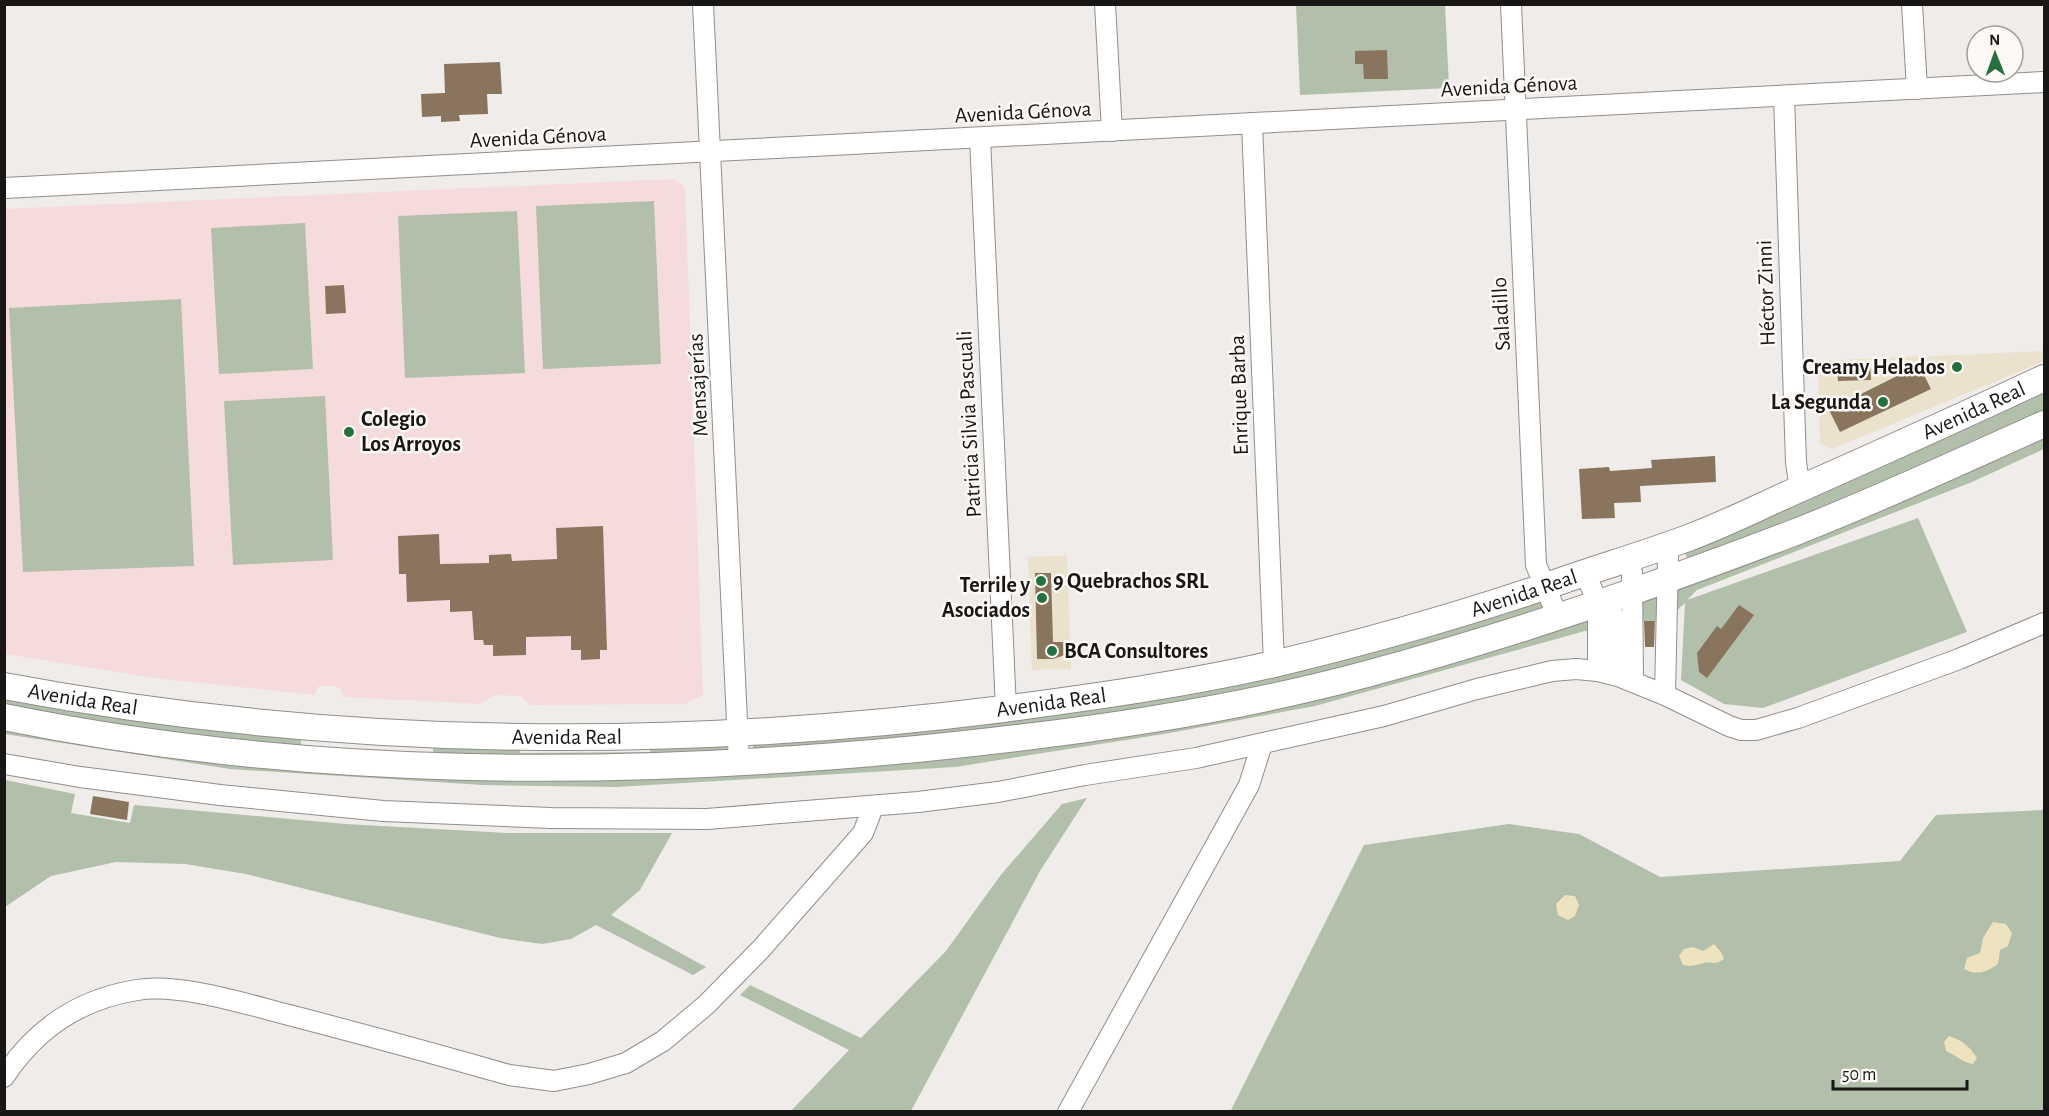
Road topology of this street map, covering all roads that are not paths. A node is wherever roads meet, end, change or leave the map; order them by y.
1 (703, 4) edge
2 (1105, 4) edge
3 (1511, 4) edge
4 (1912, 4) edge
5 (2044, 82) edge
6 (1917, 89) junction
7 (1784, 96) junction
8 (1516, 109) junction
9 (1252, 123) junction
10 (1112, 131) junction
11 (980, 138) junction
12 (711, 152) junction
13 (4, 188) edge
14 (2044, 378) edge
15 (2044, 424) edge
16 (1800, 489) junction
17 (1664, 547) junction
18 (1627, 559) junction
19 (1585, 573) junction
20 (1668, 578) junction
21 (1545, 587) junction
22 (1632, 590) junction
23 (1598, 603) junction
24 (1558, 617) junction
25 (2044, 623) edge
26 (1274, 664) junction
27 (1598, 671) junction
28 (1626, 678) junction
29 (4, 686) edge
30 (1665, 695) junction
31 (1006, 709) junction
32 (4, 717) edge
33 (738, 733) junction
34 (1262, 744) junction
35 (739, 763) junction
36 (4, 764) edge
37 (873, 807) junction
38 (4, 1077) edge
39 (1068, 1112) edge

1 - 12 street, Mensajerías
2 - 10 street
3 - 8 street, Saladillo
4 - 6 street
5 - 6 street, Avenida Génova
6 - 7 street, Avenida Génova
7 - 8 street, Avenida Génova
7 - 16 street, Héctor Zinni
8 - 9 street, Avenida Génova
8 - 21 street, Saladillo
9 - 10 street, Avenida Génova
9 - 26 street, Enrique Barba
10 - 11 street, Avenida Génova
11 - 12 street, Avenida Génova
11 - 31 street, Patricia Silvia Pascuali
12 - 13 street, Avenida Génova
12 - 33 street, Mensajerías
14 - 16 main road, Avenida Real
15 - 20 main road, Avenida Real
16 - 17 main road, Avenida Real
17 - 18 main road, Avenida Real
17 - 20 street
18 - 19 main road, Avenida Real
18 - 22 street
19 - 21 main road, Avenida Real
19 - 23 street
20 - 22 main road, Avenida Real
20 - 30 street
21 - 24 street, Saladillo
21 - 26 main road, Avenida Real
22 - 23 main road, Avenida Real
22 - 28 street
23 - 24 main road, Avenida Real
23 - 27 street
23 - 28 street
24 - 35 main road, Avenida Real
25 - 30 street
26 - 31 main road, Avenida Real
27 - 28 street
27 - 34 street
28 - 30 street
29 - 33 main road, Avenida Real
31 - 33 main road, Avenida Real
32 - 35 main road, Avenida Real
33 - 35 street, Mensajerías
34 - 37 street
34 - 39 street
36 - 37 street
37 - 38 street

